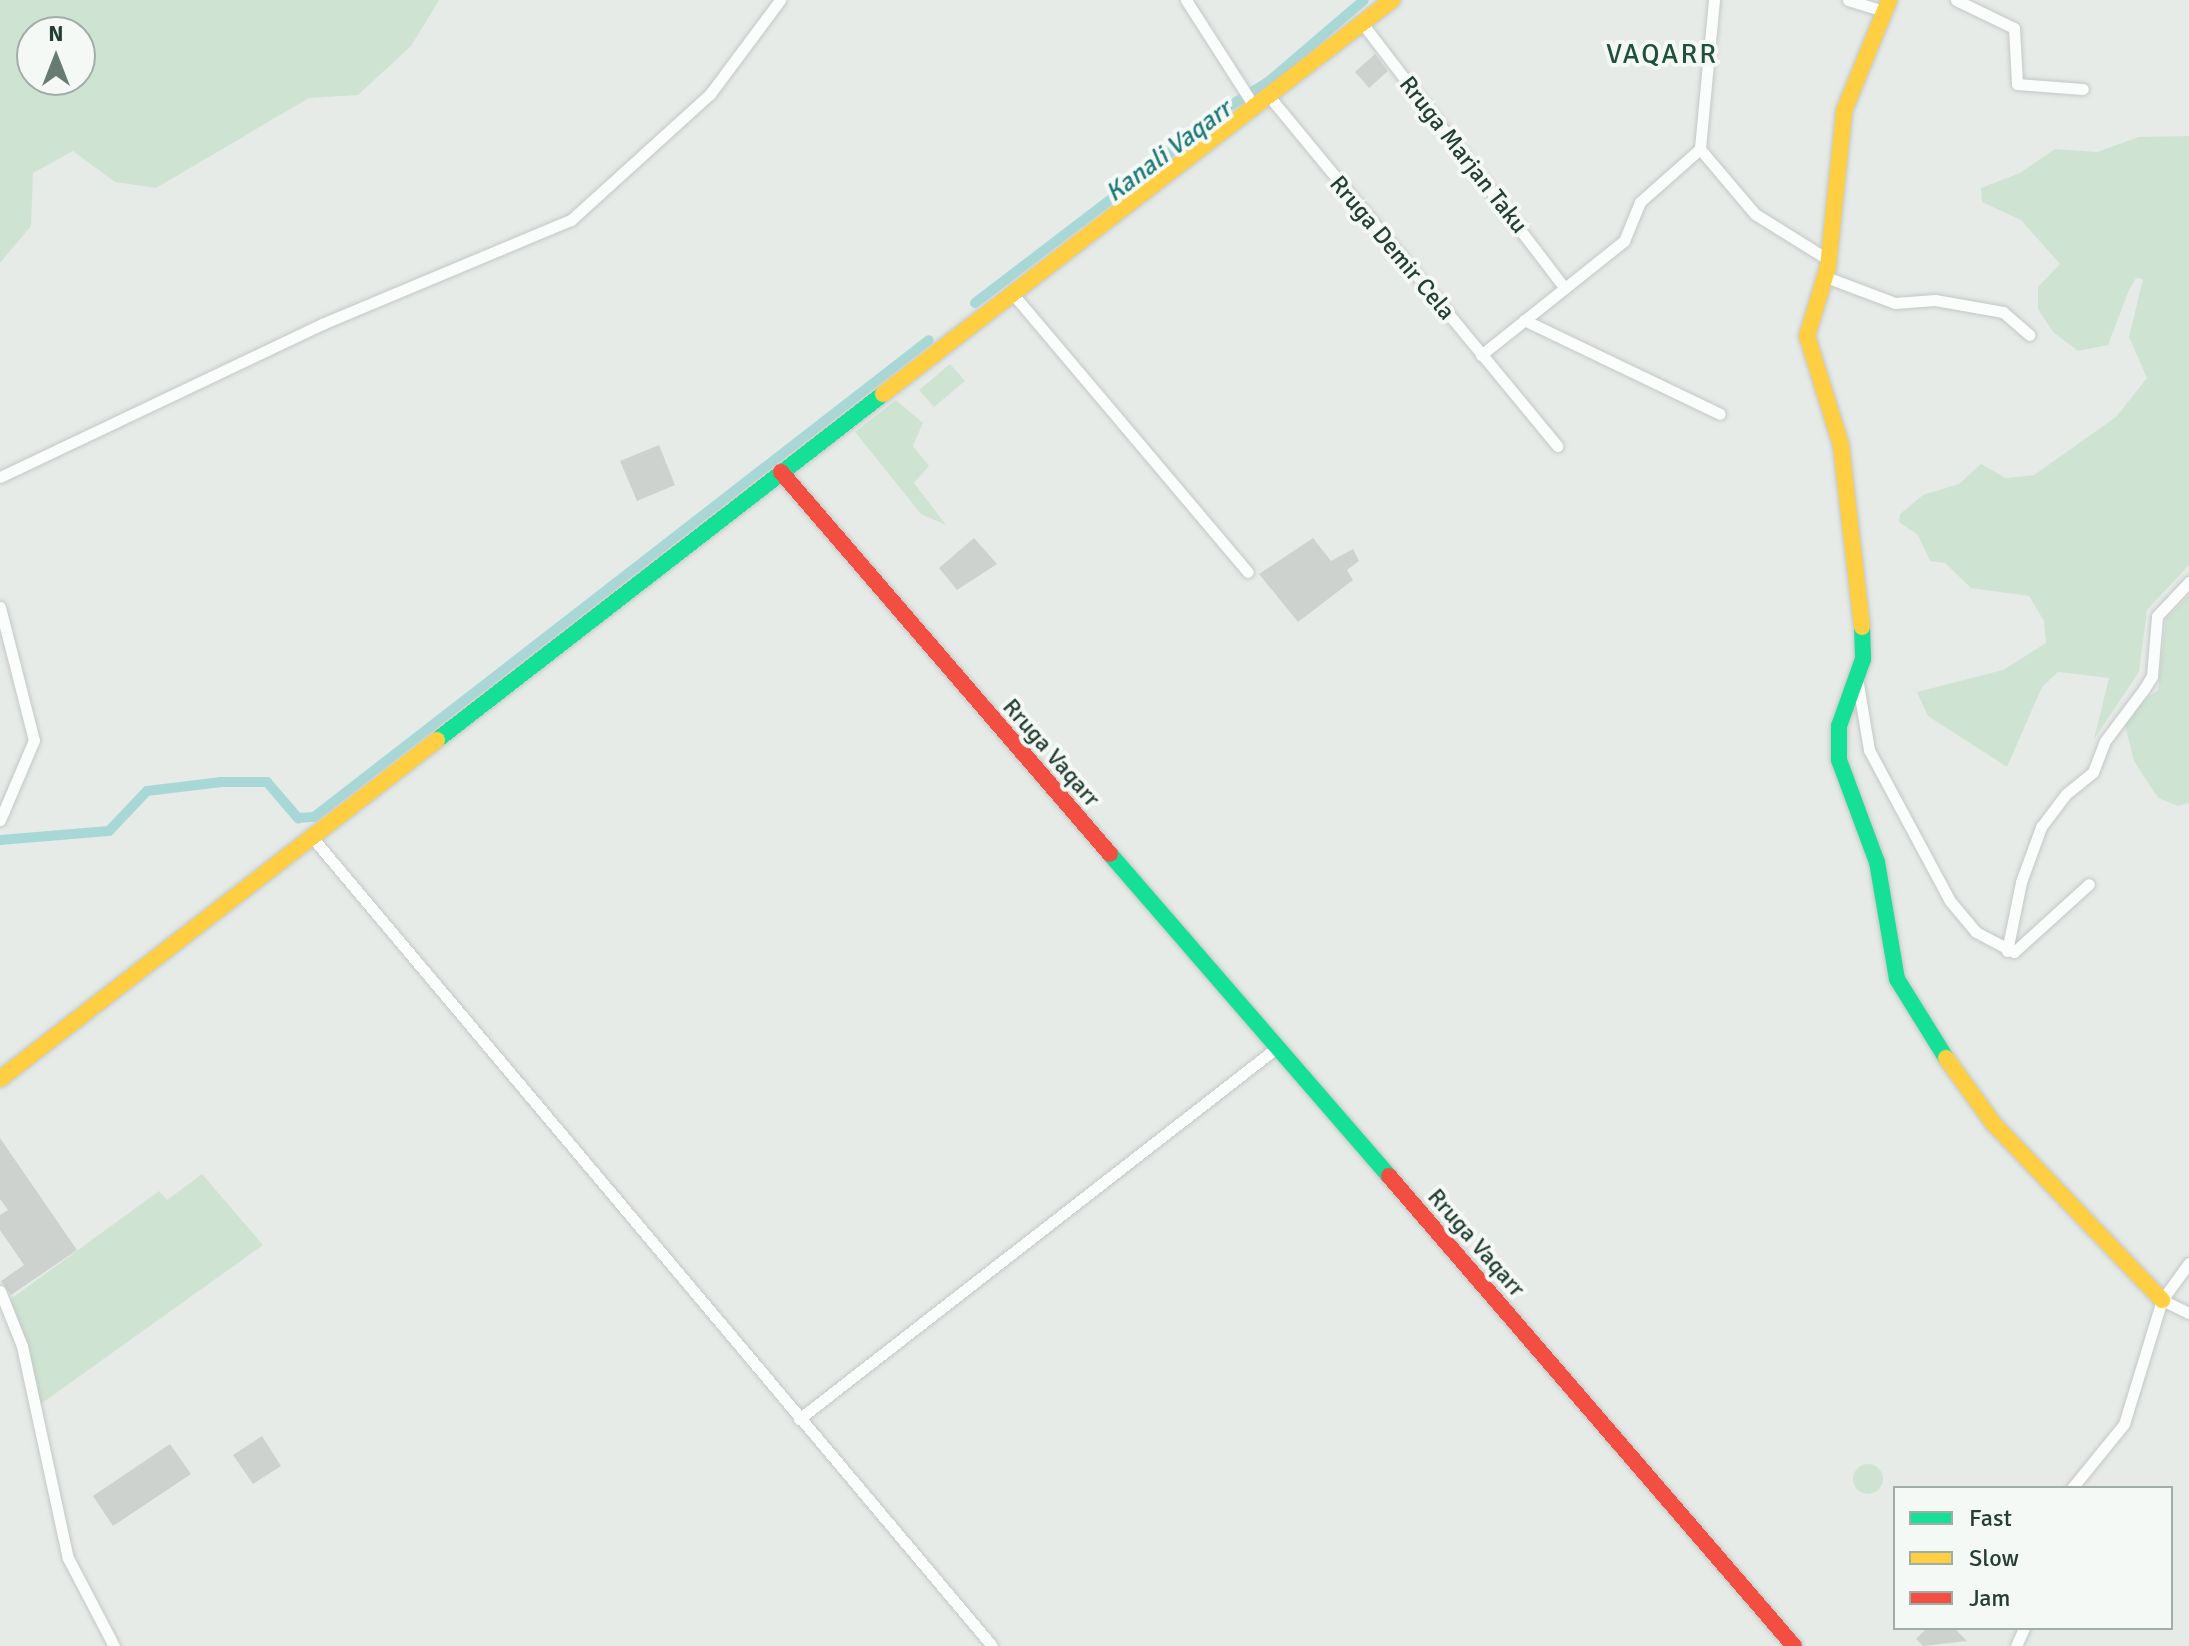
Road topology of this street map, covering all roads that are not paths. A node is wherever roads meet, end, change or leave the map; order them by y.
1 (780, 0) edge
2 (1186, 0) edge
3 (1392, 0) edge
4 (1714, 0) edge
5 (1848, 0) edge
6 (1956, 0) edge
7 (1887, 6) edge
8 (1362, 23) junction
9 (2083, 89) dead end
10 (1268, 95) junction
11 (1249, 98) junction
12 (1700, 149) junction
13 (1827, 268) junction
14 (1564, 287) junction
15 (1012, 293) junction
16 (1524, 320) junction
17 (2029, 335) dead end
18 (1481, 355) junction
19 (1720, 414) dead end
20 (1557, 446) dead end
21 (781, 472) junction
22 (0, 477) edge
23 (1248, 572) dead end
24 (2189, 582) edge
25 (0, 607) edge
26 (1858, 684) junction
27 (0, 820) edge
28 (311, 836) junction
29 (2089, 884) dead end
30 (2007, 951) junction
31 (1275, 1049) junction
32 (0, 1079) edge
33 (2189, 1263) edge
34 (0, 1291) edge
35 (2162, 1300) junction
36 (2189, 1313) edge
37 (799, 1419) junction
38 (2074, 1486) edge
39 (114, 1646) edge
40 (992, 1646) edge
41 (1794, 1646) edge

1 - 22 street
2 - 11 street
3 - 8 main road
4 - 12 street
5 - 7 street
6 - 9 street
7 - 13 main road
8 - 10 main road
8 - 14 street, Rruga Marjan Taku
10 - 11 main road
10 - 18 street, Rruga Demir Cela
11 - 15 main road
12 - 13 street
12 - 14 street
13 - 17 street
13 - 26 main road
14 - 16 street
15 - 21 main road
15 - 23 street
16 - 18 street
16 - 19 street
18 - 20 street, Rruga Demir Cela
21 - 28 main road
21 - 31 main road, Rruga Vaqarr
24 - 30 street
25 - 27 street
26 - 30 street
26 - 35 main road
28 - 32 main road
28 - 37 street
29 - 30 street
31 - 37 street
31 - 41 main road, Rruga Vaqarr
33 - 35 street
34 - 39 street
35 - 36 street
35 - 38 street
37 - 40 street

